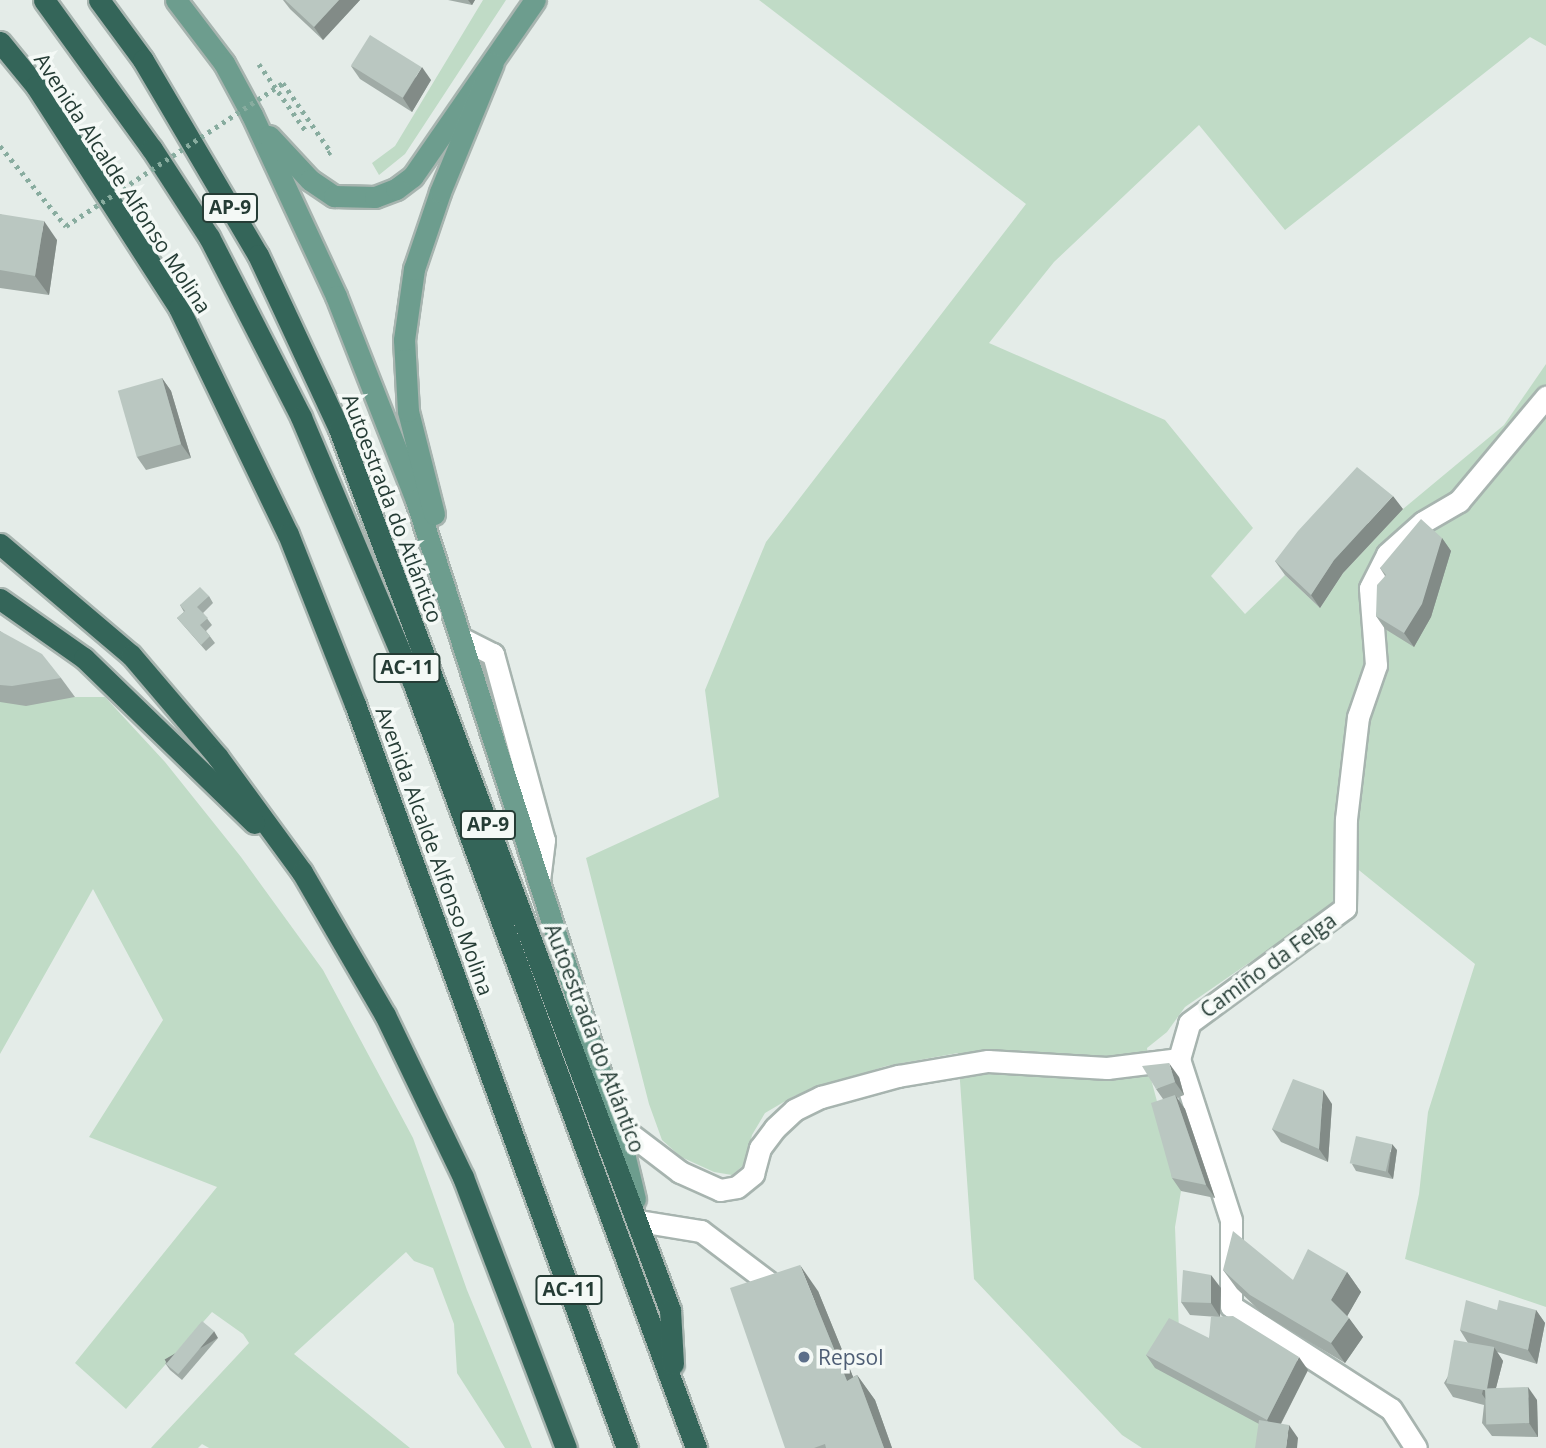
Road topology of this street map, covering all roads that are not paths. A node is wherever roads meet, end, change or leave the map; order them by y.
1 (44, 0) edge
2 (99, 0) edge
3 (176, 0) edge
4 (536, 0) edge
5 (0, 42) edge
6 (493, 63) junction
7 (252, 116) junction
8 (1546, 397) edge
9 (0, 544) edge
10 (0, 599) edge
11 (461, 638) junction
12 (302, 872) junction
13 (1179, 1059) junction
14 (617, 1124) junction
15 (639, 1221) junction
16 (779, 1304) edge
17 (673, 1384) junction
18 (566, 1448) edge
19 (627, 1448) edge
20 (696, 1448) edge
21 (1416, 1448) edge

1 - 17 highway, Avenida Alcalde Alfonso Molina / AC-11
2 - 15 highway, Autoestrada do Atlántico / AP-9
3 - 7 main road
4 - 6 main road
5 - 19 highway, Avenida Alcalde Alfonso Molina / AC-11
6 - 7 main road
6 - 11 main road
7 - 11 main road
8 - 13 street, Camiño da Felga
9 - 12 highway
10 - 12 highway
11 - 14 main road
12 - 18 highway
13 - 14 street
13 - 21 street
14 - 15 main road
15 - 16 street
15 - 17 highway, Autoestrada do Atlántico / AP-9
17 - 20 highway, Avenida Alcalde Alfonso Molina / AC-11

